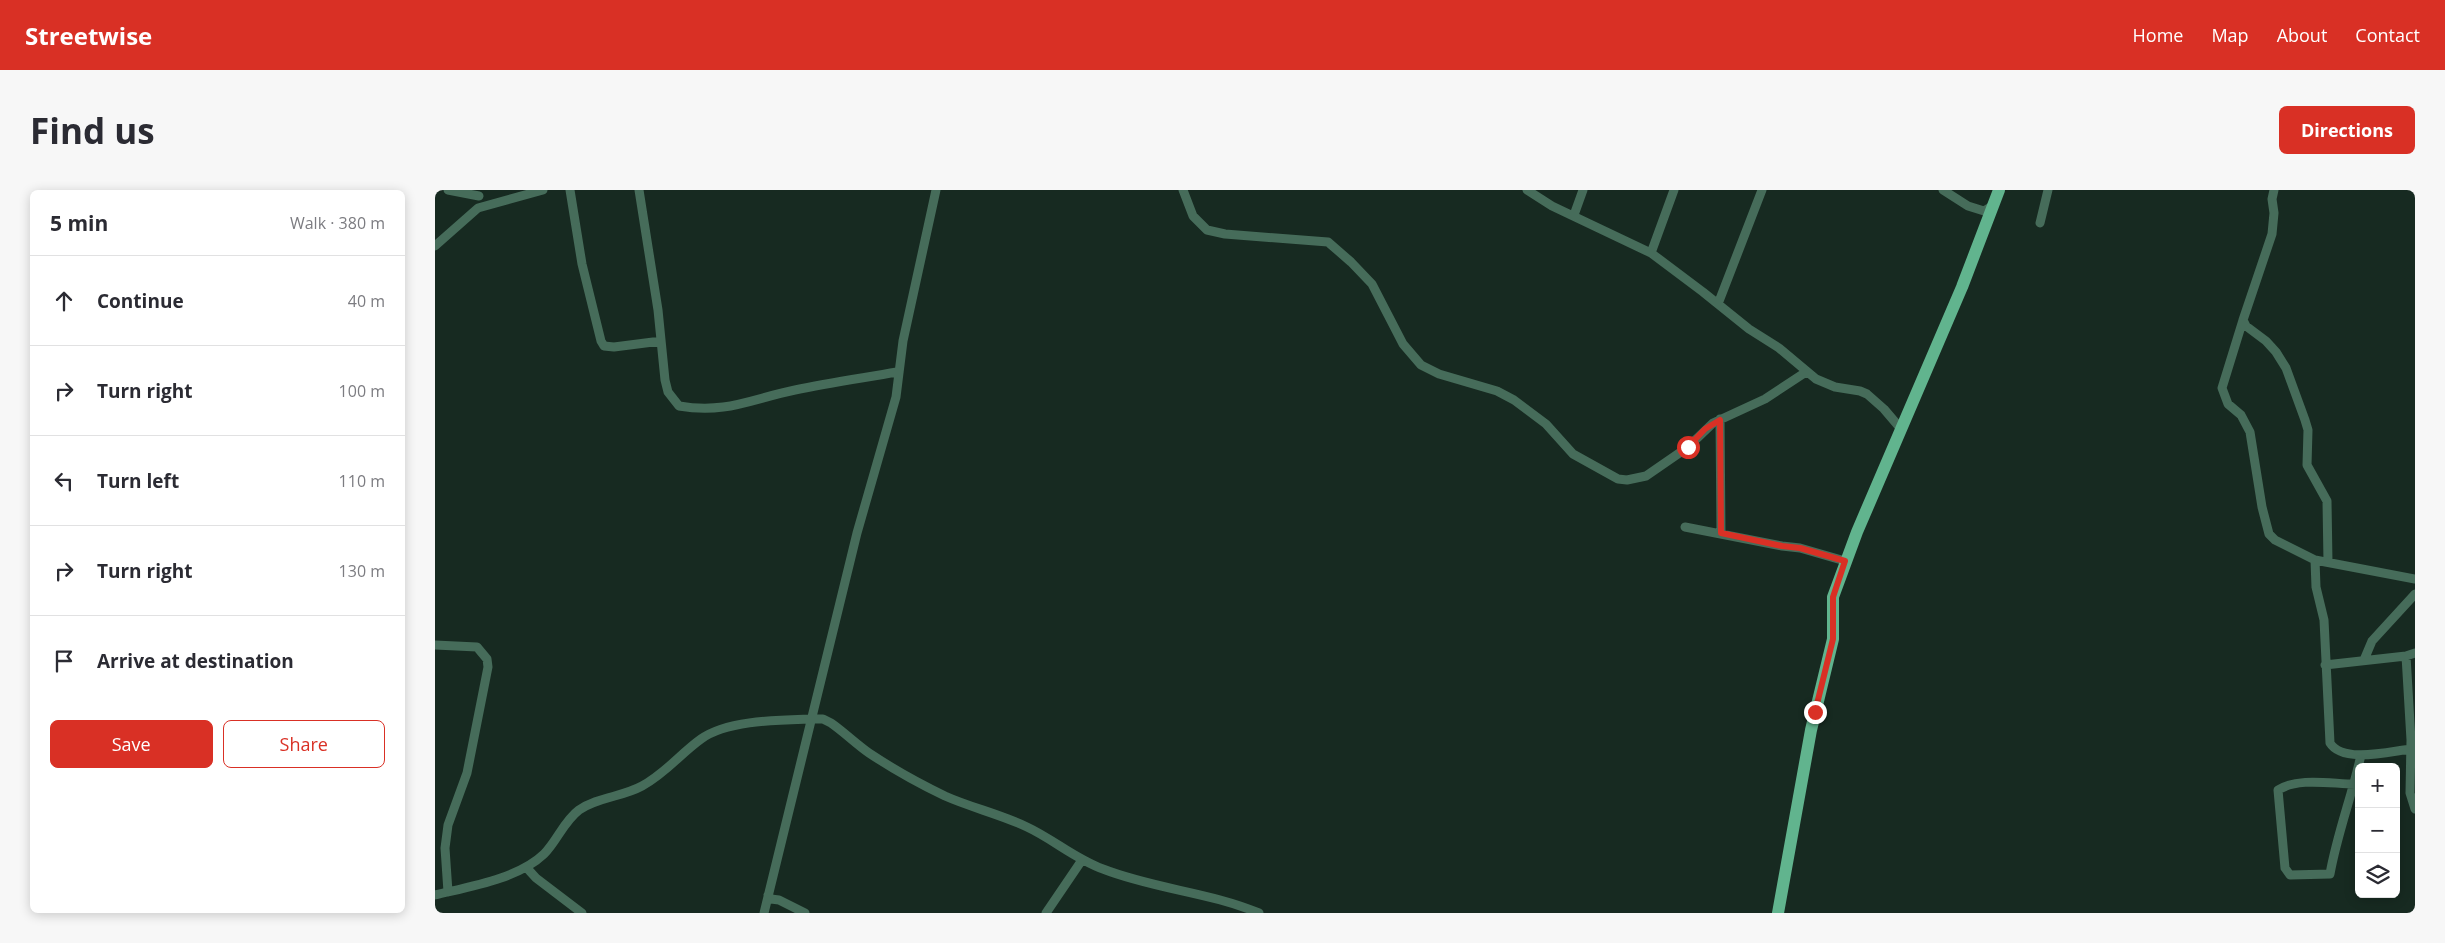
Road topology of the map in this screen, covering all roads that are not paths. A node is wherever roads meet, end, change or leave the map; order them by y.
1 (448, 190) edge
2 (543, 190) edge
3 (570, 190) edge
4 (639, 190) edge
5 (936, 190) edge
6 (1183, 190) edge
7 (1527, 190) edge
8 (1583, 190) edge
9 (1674, 190) edge
10 (1762, 190) edge
11 (1943, 190) edge
12 (2048, 190) edge
13 (2274, 190) edge
14 (479, 193) edge
15 (1997, 196) edge
16 (478, 208) junction
17 (1574, 215) junction
18 (2041, 223) dead end
19 (435, 246) edge
20 (1651, 254) junction
21 (1718, 304) junction
22 (2243, 320) junction
23 (661, 341) junction
24 (897, 372) junction
25 (1806, 372) junction
26 (1720, 420) junction
27 (1901, 429) junction
28 (1685, 527) dead end
29 (1721, 533) junction
30 (2315, 560) junction
31 (1845, 561) junction
32 (2328, 562) junction
33 (2415, 579) edge
34 (2415, 594) edge
35 (435, 645) edge
36 (2411, 654) edge
37 (2364, 660) junction
38 (2325, 665) junction
39 (811, 719) junction
40 (2413, 743) edge
41 (2361, 755) junction
42 (2359, 763) edge
43 (2355, 784) joint
44 (2415, 809) edge
45 (1082, 860) junction
46 (525, 867) junction
47 (448, 892) junction
48 (435, 895) edge
49 (769, 895) junction
50 (582, 913) edge
51 (764, 913) edge
52 (805, 913) edge
53 (1046, 913) edge
54 (1259, 913) edge
55 (1777, 913) edge

1 - 14 street
2 - 16 street
3 - 23 street
4 - 23 street
5 - 24 street
6 - 26 street
7 - 17 street
8 - 17 street
9 - 20 street
10 - 21 street
11 - 15 street
12 - 18 street
13 - 22 street
14 - 16 street
15 - 27 main road
16 - 19 street
17 - 20 street
20 - 21 street
21 - 25 street
22 - 30 street
22 - 32 street
23 - 24 street
24 - 39 street
25 - 26 street
25 - 27 street
26 - 29 street
27 - 31 main road
28 - 29 street
29 - 31 street
30 - 32 street
30 - 38 street
31 - 55 main road
32 - 33 street
34 - 37 street
35 - 47 street
36 - 37 street
36 - 40 street
37 - 38 street
38 - 41 street
39 - 45 street
39 - 46 street
39 - 49 street
40 - 41 street
40 - 44 street
41 - 42 street
43 - 43 street
45 - 53 street
45 - 54 street
46 - 47 street
46 - 50 street
47 - 48 street
49 - 51 street
49 - 52 street

